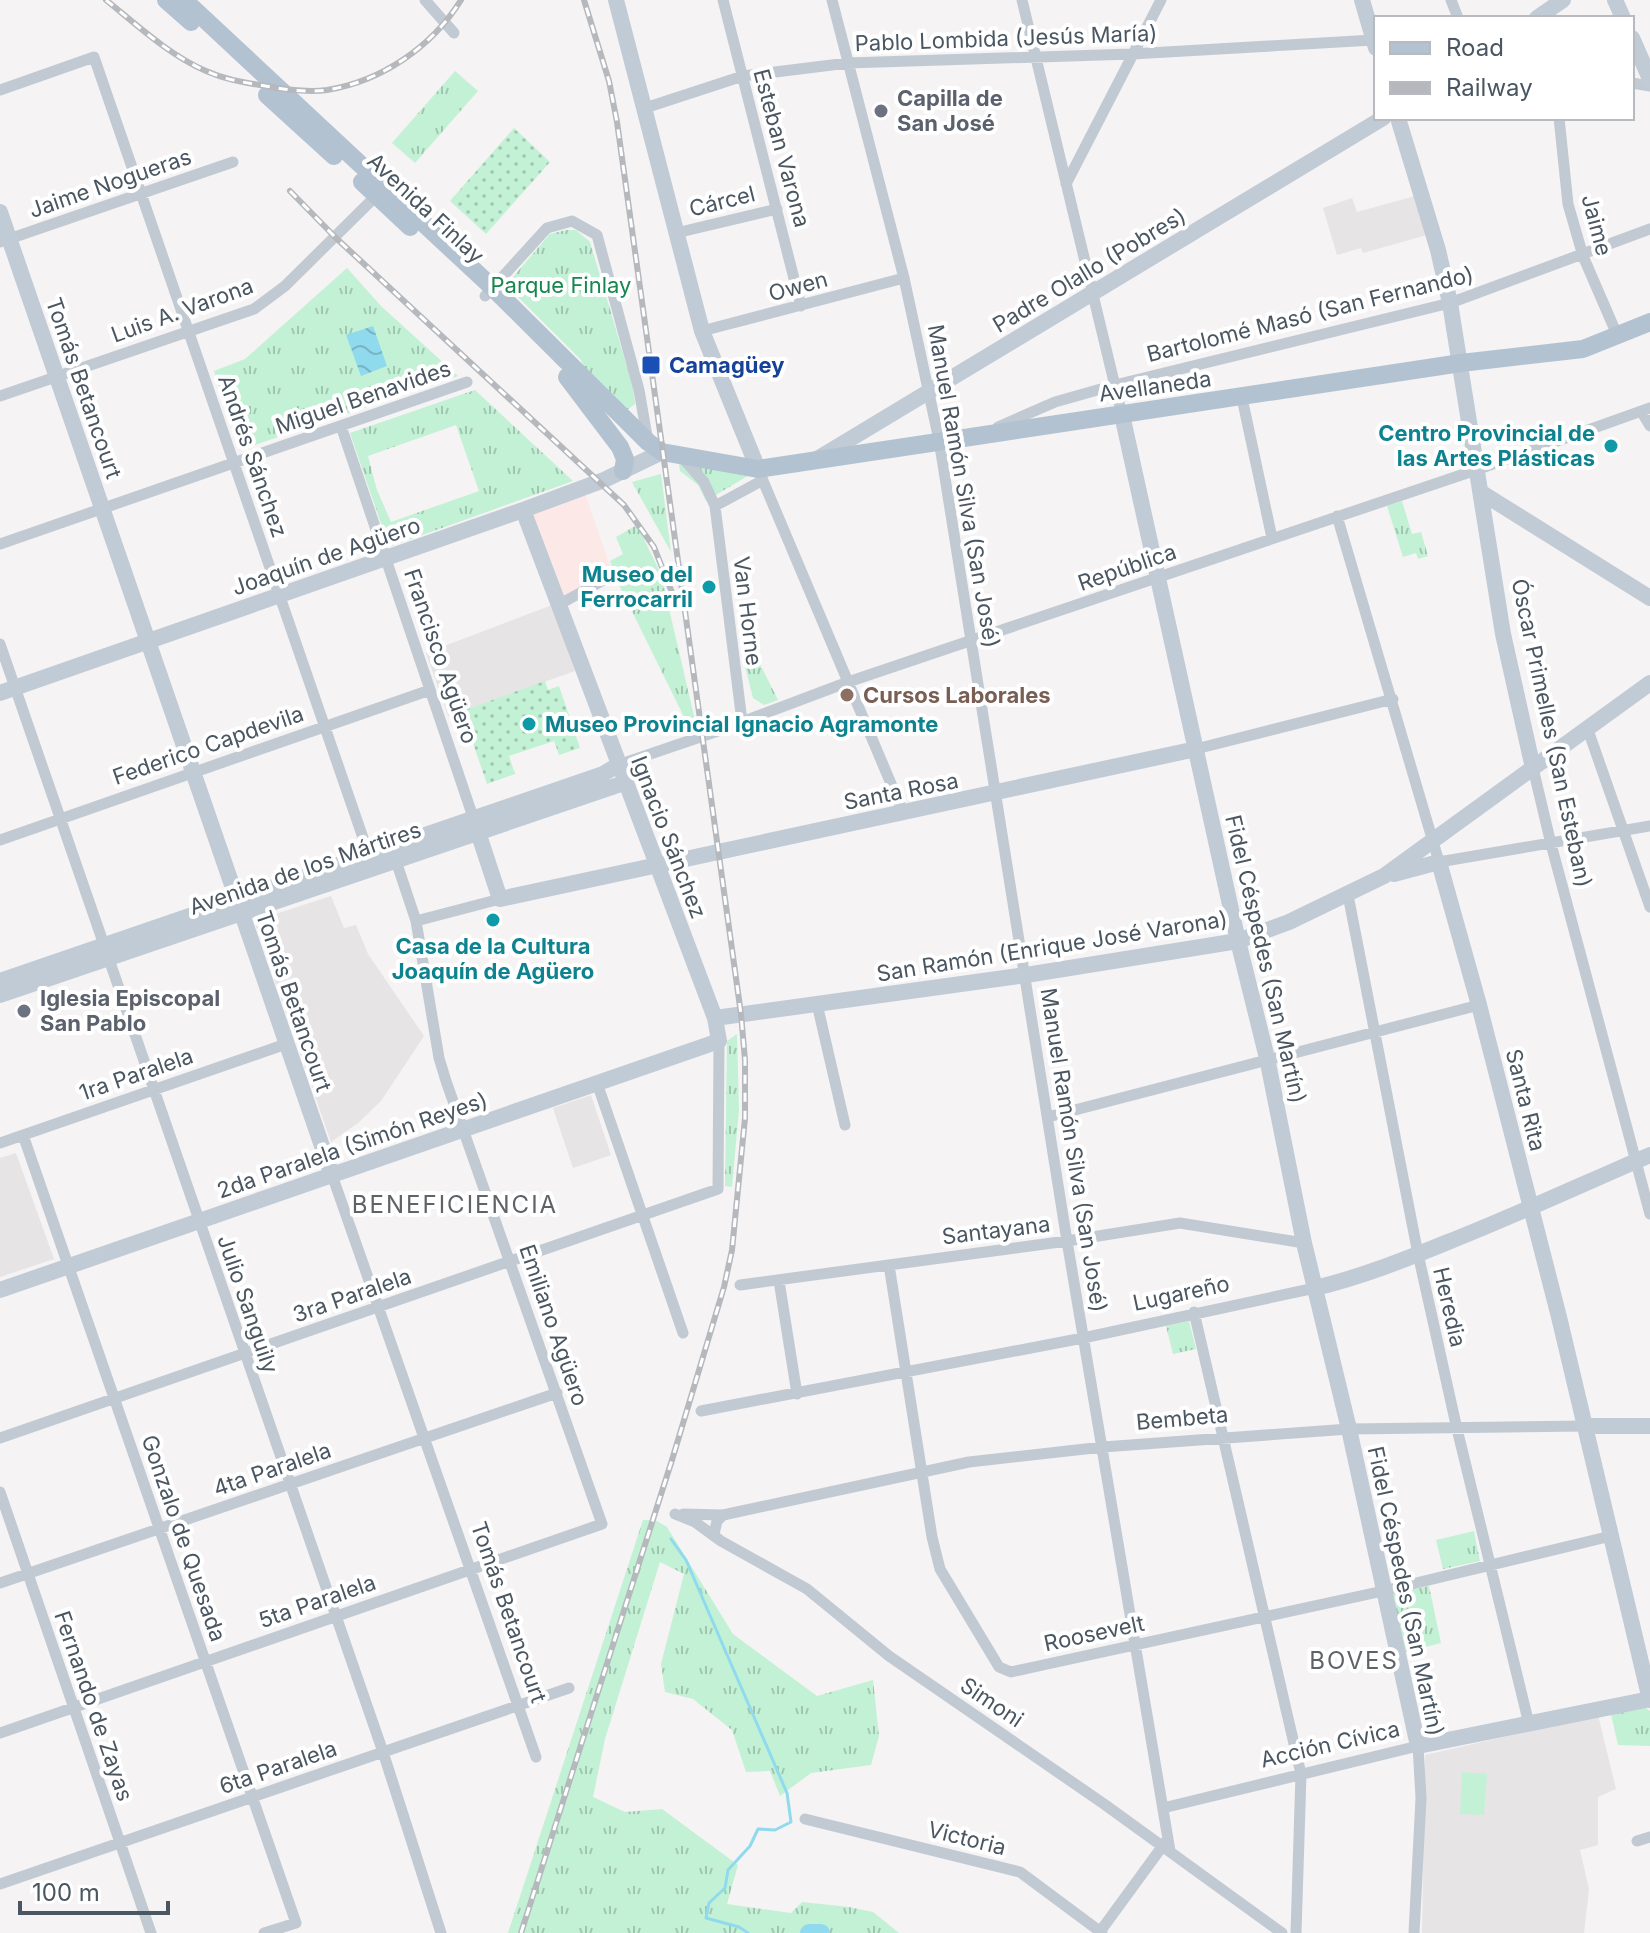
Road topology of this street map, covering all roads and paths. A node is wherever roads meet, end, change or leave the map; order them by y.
1 (166, 0) edge
2 (425, 0) edge
3 (616, 0) edge
4 (723, 0) edge
5 (832, 0) edge
6 (1022, 0) edge
7 (1161, 0) edge
8 (1362, 0) edge
9 (1563, 0) edge
10 (189, 6) edge
11 (1543, 16) edge
12 (454, 33) dead end
13 (1374, 41) edge
14 (1374, 44) edge
15 (1640, 46) edge
16 (1132, 54) junction
17 (1036, 57) junction
18 (848, 63) junction
19 (743, 76) junction
20 (1650, 79) edge
21 (0, 90) edge
22 (645, 108) junction
23 (1380, 120) edge
24 (1399, 120) edge
25 (1559, 120) edge
26 (233, 162) dead end
27 (1066, 184) junction
28 (141, 193) junction
29 (382, 195) junction
30 (777, 209) junction
31 (0, 212) edge
32 (1650, 229) edge
33 (676, 233) junction
34 (4, 240) edge
35 (1583, 256) junction
36 (904, 278) junction
37 (1093, 294) junction
38 (494, 297) junction
39 (1450, 303) junction
40 (801, 306) junction
41 (1650, 322) edge
42 (189, 331) junction
43 (702, 331) junction
44 (1618, 337) junction
45 (1461, 363) junction
46 (56, 376) junction
47 (467, 382) dead end
48 (1115, 385) junction
49 (929, 389) junction
50 (0, 396) edge
51 (1242, 398) junction
52 (642, 408) junction
53 (1645, 409) edge
54 (1122, 415) junction
55 (621, 418) junction
56 (341, 426) junction
57 (1650, 426) edge
58 (980, 435) junction
59 (939, 440) junction
60 (663, 449) junction
61 (817, 459) junction
62 (235, 463) junction
63 (1479, 469) junction
64 (623, 471) junction
65 (760, 474) junction
66 (1482, 493) junction
67 (715, 506) junction
68 (102, 509) junction
69 (523, 510) junction
70 (1337, 516) junction
71 (1272, 538) junction
72 (0, 544) edge
73 (386, 559) junction
74 (613, 575) dead end
75 (1157, 577) junction
76 (280, 596) junction
77 (1650, 598) edge
78 (558, 605) junction
79 (973, 640) junction
80 (148, 642) junction
81 (0, 644) edge
82 (848, 682) junction
83 (1650, 683) edge
84 (8, 690) edge
85 (430, 690) junction
86 (1393, 699) junction
87 (742, 721) junction
88 (325, 726) junction
89 (1588, 730) junction
90 (1196, 749) junction
91 (1533, 768) junction
92 (192, 772) junction
93 (613, 777) junction
94 (996, 794) junction
95 (903, 812) junction
96 (59, 819) junction
97 (476, 826) junction
98 (1650, 826) edge
99 (1623, 830) junction
100 (0, 840) edge
101 (1432, 841) junction
102 (1551, 844) junction
103 (396, 861) junction
104 (372, 862) junction
105 (1439, 862) junction
106 (657, 864) junction
107 (1384, 876) junction
108 (1348, 895) junction
109 (500, 899) junction
110 (1649, 899) edge
111 (238, 907) junction
112 (416, 921) junction
113 (1238, 941) junction
114 (106, 952) junction
115 (1026, 975) junction
116 (0, 981) edge
117 (0, 995) edge
118 (817, 1004) junction
119 (1479, 1005) junction
120 (715, 1018) junction
121 (1374, 1033) junction
122 (719, 1041) junction
123 (286, 1044) junction
124 (1267, 1058) junction
125 (597, 1083) junction
126 (153, 1090) junction
127 (1048, 1117) junction
128 (845, 1125) dead end
129 (464, 1129) junction
130 (23, 1135) junction
131 (0, 1143) edge
132 (1643, 1158) edge
133 (332, 1175) junction
134 (718, 1189) joint
135 (1531, 1208) junction
136 (1650, 1214) edge
137 (642, 1215) junction
138 (198, 1221) junction
139 (1067, 1241) junction
140 (1304, 1243) junction
141 (1418, 1254) junction
142 (511, 1261) junction
143 (889, 1265) junction
144 (68, 1266) junction
145 (779, 1281) junction
146 (740, 1285) dead end
147 (1315, 1288) junction
148 (0, 1290) edge
149 (379, 1308) junction
150 (1194, 1312) junction
151 (683, 1333) dead end
152 (1083, 1338) junction
153 (244, 1353) junction
154 (906, 1372) junction
155 (557, 1393) junction
156 (797, 1394) junction
157 (114, 1398) junction
158 (701, 1411) dead end
159 (1585, 1426) junction
160 (1650, 1426) edge
161 (1349, 1429) junction
162 (1457, 1429) junction
163 (1224, 1437) junction
164 (0, 1438) edge
165 (424, 1438) junction
166 (1103, 1447) junction
167 (922, 1470) junction
168 (290, 1484) junction
169 (0, 1492) edge
170 (675, 1514) joint
171 (723, 1515) junction
172 (602, 1524) joint
173 (159, 1529) junction
174 (714, 1534) junction
175 (1611, 1536) junction
176 (1490, 1565) junction
177 (470, 1569) junction
178 (27, 1573) junction
179 (0, 1583) edge
180 (1383, 1591) junction
181 (335, 1616) junction
182 (1264, 1616) junction
183 (1135, 1645) junction
184 (205, 1662) junction
185 (569, 1688) dead end
186 (1650, 1699) edge
187 (518, 1706) junction
188 (74, 1707) junction
189 (1529, 1724) junction
190 (0, 1733) edge
191 (1418, 1746) junction
192 (383, 1752) junction
193 (536, 1757) dead end
194 (1301, 1774) junction
195 (252, 1797) junction
196 (1163, 1808) junction
197 (805, 1819) dead end
198 (1650, 1837) edge
199 (1637, 1841) dead end
200 (120, 1843) junction
201 (1167, 1845) junction
202 (0, 1884) edge
203 (1100, 1932) edge
204 (151, 1933) edge
205 (264, 1933) edge
206 (441, 1933) edge
207 (1282, 1933) edge
208 (1296, 1933) edge
209 (1414, 1933) edge

1 - 10 main road, Avenida Finlay
2 - 12 street
3 - 22 street
4 - 19 street, Esteban Varona
5 - 18 street, Manuel Ramón Silva (San José)
6 - 17 street, Fidel Céspedes (San Martín)
7 - 16 street
8 - 13 street
9 - 11 street
10 - 29 main road, Avenida Finlay
14 - 16 street, Pablo Lombida (Jesús María)
15 - 20 street
16 - 17 street, Pablo Lombida (Jesús María)
16 - 27 street
17 - 18 street, Pablo Lombida (Jesús María)
17 - 27 street, Fidel Céspedes (San Martín)
18 - 19 street, Pablo Lombida (Jesús María)
18 - 36 street, Manuel Ramón Silva (San José)
19 - 22 street, Pablo Lombida (Jesús María)
19 - 30 street, Esteban Varona
21 - 28 street, Andrés Sánchez
22 - 33 street
23 - 37 street, Padre Olallo (Pobres)
24 - 39 street, Óscar Primelles (San Esteban)
25 - 35 street, Jaime
26 - 28 street, Jaime Nogueras
27 - 37 street, Fidel Céspedes (San Martín)
28 - 34 street, Jaime Nogueras
28 - 42 street, Andrés Sánchez
29 - 38 main road, Avenida Finlay
29 - 42 street, Luis A. Varona
30 - 33 street, Cárcel
30 - 40 street, Esteban Varona
31 - 34 street, Tomás Betancourt
32 - 35 street, Bartolomé Masó (San Fernando)
33 - 43 street
34 - 46 street, Tomás Betancourt
35 - 39 street, Bartolomé Masó (San Fernando)
35 - 44 street, Jaime
36 - 40 street, Owen
36 - 49 street, Manuel Ramón Silva (San José)
37 - 48 street, Fidel Céspedes (San Martín)
37 - 49 street, Padre Olallo (Pobres)
38 - 52 street
38 - 55 main road, Avenida Finlay
38 - 64 main road, Avenida Finlay
39 - 45 street, Óscar Primelles (San Esteban)
39 - 48 street, Bartolomé Masó (San Fernando)
40 - 43 street, Owen
41 - 44 main road, Avellaneda
42 - 46 street, Luis A. Varona
42 - 62 street, Andrés Sánchez
43 - 65 street
44 - 45 main road, Avellaneda
45 - 51 main road, Avellaneda
45 - 63 street, Óscar Primelles (San Esteban)
46 - 50 street, Luis A. Varona
46 - 68 street, Tomás Betancourt
47 - 56 street, Miguel Benavides
48 - 54 street, Fidel Céspedes (San Martín)
48 - 58 street, Bartolomé Masó (San Fernando)
49 - 59 street, Manuel Ramón Silva (San José)
49 - 61 street, Padre Olallo (Pobres)
51 - 54 main road, Avellaneda
51 - 71 street
52 - 55 street
52 - 60 street
53 - 57 street
53 - 63 street, República
54 - 58 main road, Avellaneda
54 - 75 street, Fidel Céspedes (San Martín)
55 - 60 main road, Avenida Finlay
56 - 62 street, Miguel Benavides
56 - 73 street, Francisco Agüero
58 - 59 main road, Avellaneda
59 - 61 main road, Avellaneda
59 - 79 street, Manuel Ramón Silva (San José)
60 - 64 street, Joaquín de Agüero
60 - 65 main road, Avellaneda
60 - 67 street, Van Horne
61 - 65 main road, Avellaneda
62 - 68 street, Miguel Benavides
62 - 76 street, Andrés Sánchez
63 - 66 street, Óscar Primelles (San Esteban)
63 - 70 street, República
64 - 69 street, Joaquín de Agüero
65 - 67 street
65 - 82 street
66 - 77 street
66 - 91 street, Óscar Primelles (San Esteban)
67 - 87 street, Van Horne
68 - 72 street, Miguel Benavides
68 - 80 street, Tomás Betancourt
69 - 73 street, Joaquín de Agüero
69 - 78 street, Ignacio Sánchez
70 - 71 street, República
70 - 86 street, Santa Rita
71 - 75 street, República
73 - 76 street, Joaquín de Agüero
73 - 85 street, Francisco Agüero
74 - 78 street
75 - 79 street, República
75 - 90 street, Fidel Céspedes (San Martín)
76 - 80 street, Joaquín de Agüero
76 - 88 street, Andrés Sánchez
78 - 93 street, Ignacio Sánchez
79 - 82 street, República
79 - 94 street, Manuel Ramón Silva (San José)
80 - 84 street, Joaquín de Agüero
80 - 92 street, Tomás Betancourt
81 - 84 street, Julio Sanguily
82 - 87 street, República
82 - 95 street
83 - 89 street
84 - 96 street, Julio Sanguily
85 - 88 street, Federico Capdevila
85 - 97 street, Francisco Agüero
86 - 90 street, Santa Rosa
86 - 101 street, Santa Rita
87 - 93 street, República
88 - 92 street, Federico Capdevila
88 - 104 street, Andrés Sánchez
89 - 91 street
89 - 99 street
90 - 94 street, Santa Rosa
90 - 113 street, Fidel Céspedes (San Martín)
91 - 101 street
91 - 102 street, Óscar Primelles (San Esteban)
92 - 96 street, Federico Capdevila
92 - 111 street, Tomás Betancourt
93 - 97 street, Avenida de los Mártires
93 - 106 street, Ignacio Sánchez
94 - 95 street, Santa Rosa
94 - 115 street, Manuel Ramón Silva (San José)
95 - 106 street, Santa Rosa
96 - 100 street, Federico Capdevila
96 - 114 street, Julio Sanguily
97 - 103 street, Avenida de los Mártires
97 - 104 street, Avenida de los Mártires
97 - 109 street, Francisco Agüero
98 - 99 street
99 - 102 street
99 - 110 street
101 - 105 street, Santa Rita
101 - 107 street
102 - 105 street
102 - 132 street, Óscar Primelles (San Esteban)
103 - 104 street, Avenida de los Mártires
103 - 112 street, Emiliano Agüero
104 - 111 street, Avenida de los Mártires
105 - 107 street
105 - 119 street, Santa Rita
106 - 109 street, Santa Rosa
106 - 120 street, Ignacio Sánchez
107 - 108 street, San Ramón (Enrique José Varona)
108 - 113 street, San Ramón (Enrique José Varona)
108 - 121 street, Heredia
109 - 112 street, Santa Rosa
111 - 114 street, Avenida de los Mártires
111 - 123 street, Tomás Betancourt
112 - 129 street, Emiliano Agüero
113 - 115 street, San Ramón (Enrique José Varona)
113 - 124 street, Fidel Céspedes (San Martín)
114 - 116 street, Avenida de los Mártires
114 - 117 street, Avenida de los Mártires
114 - 126 street, Julio Sanguily
115 - 118 street, San Ramón (Enrique José Varona)
115 - 127 street, Manuel Ramón Silva (San José)
118 - 120 street, San Ramón (Enrique José Varona)
118 - 128 street
119 - 121 street
119 - 135 street, Santa Rita
120 - 122 street, Ignacio Sánchez
121 - 124 street
121 - 141 street, Heredia
122 - 125 street, 2da Paralela (Simón Reyes)
122 - 134 street, Ignacio Sánchez
123 - 126 street, 1ra Paralela
123 - 133 street, Tomás Betancourt
124 - 127 street
124 - 140 street, Fidel Céspedes (San Martín)
125 - 129 street, 2da Paralela (Simón Reyes)
125 - 137 street
126 - 130 street, 1ra Paralela
126 - 138 street, Julio Sanguily
127 - 139 street, Manuel Ramón Silva (San José)
129 - 133 street, 2da Paralela (Simón Reyes)
129 - 142 street, Emiliano Agüero
130 - 131 street, 1ra Paralela
130 - 144 street, Gonzalo de Quesada
132 - 135 street, Lugareño
132 - 136 street, Óscar Primelles (San Esteban)
133 - 138 street, 2da Paralela (Simón Reyes)
133 - 149 street, Tomás Betancourt
134 - 137 street, 3ra Paralela
135 - 141 street, Lugareño
135 - 159 street, Santa Rita
137 - 142 street, 3ra Paralela
137 - 151 street
138 - 144 street, 2da Paralela (Simón Reyes)
138 - 153 street, Julio Sanguily
139 - 140 street, Santayana
139 - 143 street, Santayana
139 - 152 street, Manuel Ramón Silva (San José)
140 - 147 street, Fidel Céspedes (San Martín)
141 - 147 street, Lugareño
141 - 162 street, Heredia
142 - 149 street, 3ra Paralela
142 - 155 street, Emiliano Agüero
143 - 145 street, Santayana
143 - 154 street, Roosevelt
144 - 148 street, 2da Paralela (Simón Reyes)
144 - 157 street, Gonzalo de Quesada
145 - 146 street, Santayana
145 - 156 street
147 - 150 street, Lugareño
147 - 161 street, Fidel Céspedes (San Martín)
149 - 153 street, 3ra Paralela
149 - 165 street, Tomás Betancourt
150 - 152 street, Lugareño
150 - 163 street
152 - 154 street, Lugareño
152 - 166 street, Manuel Ramón Silva (San José)
153 - 157 street, 3ra Paralela
153 - 168 street, Julio Sanguily
154 - 156 street, Lugareño
154 - 167 street, Roosevelt
155 - 165 street, 4ta Paralela
155 - 172 street, Emiliano Agüero
156 - 158 street, Lugareño
157 - 164 street, 3ra Paralela
157 - 173 street, Gonzalo de Quesada
159 - 160 street, Bembeta
159 - 162 street, Bembeta
159 - 175 street, Santa Rita
161 - 162 street, Bembeta
161 - 163 street, Bembeta
161 - 180 street, Fidel Céspedes (San Martín)
162 - 176 street, Heredia
163 - 166 street, Bembeta
163 - 182 street
165 - 168 street, 4ta Paralela
165 - 177 street, Tomás Betancourt
166 - 167 street, Bembeta
166 - 183 street, Manuel Ramón Silva (San José)
167 - 171 street, Bembeta
167 - 183 street, Roosevelt
168 - 173 street, 4ta Paralela
168 - 181 street, Julio Sanguily
169 - 178 street, Fernando de Zayas
170 - 171 street, Bembeta
170 - 174 street, Simoni
171 - 174 street
172 - 177 street, 5ta Paralela
173 - 178 street, 4ta Paralela
173 - 184 street, Gonzalo de Quesada
174 - 201 street, Simoni
175 - 176 street, Roosevelt
175 - 186 street, Santa Rita
176 - 180 street, Roosevelt
176 - 189 street, Heredia
177 - 181 street, 5ta Paralela
177 - 187 street, Tomás Betancourt
178 - 179 street, 4ta Paralela
178 - 188 street, Fernando de Zayas
180 - 182 street, Roosevelt
180 - 191 street, Fidel Céspedes (San Martín)
181 - 184 street, 5ta Paralela
181 - 192 street, Julio Sanguily
182 - 183 street, Roosevelt
182 - 194 street
183 - 196 street, Manuel Ramón Silva (San José)
184 - 188 street, 5ta Paralela
184 - 195 street, Gonzalo de Quesada
185 - 187 street, 6ta Paralela
186 - 189 street, Acción Cívica
187 - 192 street, 6ta Paralela
187 - 193 street, Tomás Betancourt
188 - 190 street, 5ta Paralela
188 - 200 street, Fernando de Zayas
189 - 191 street, Acción Cívica
191 - 194 street, Acción Cívica
191 - 209 street, Fidel Céspedes (San Martín)
192 - 195 street, 6ta Paralela
192 - 206 street, Julio Sanguily
194 - 196 street, Acción Cívica
194 - 208 street
195 - 200 street, 6ta Paralela
195 - 205 street, Gonzalo de Quesada
196 - 201 street, Manuel Ramón Silva (San José)
197 - 203 street, Victoria
198 - 199 street
200 - 202 street, 6ta Paralela
200 - 204 street, Fernando de Zayas
201 - 203 street
201 - 207 street, Simoni

